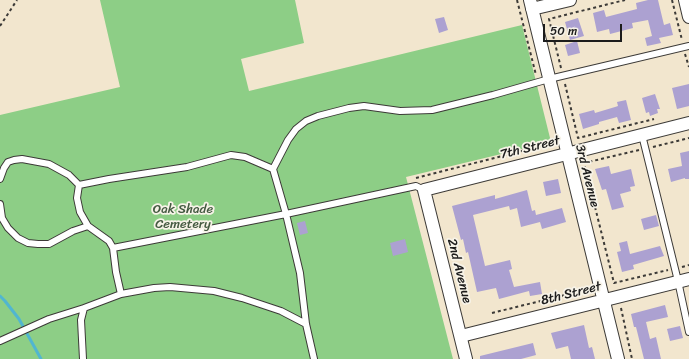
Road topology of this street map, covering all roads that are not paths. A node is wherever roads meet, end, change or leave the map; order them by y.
1 (570, 0) edge
2 (685, 0) edge
3 (531, 5) edge
4 (689, 17) edge
5 (686, 47) edge
6 (543, 81) junction
7 (689, 124) edge
8 (642, 135) junction
9 (567, 153) junction
10 (274, 169) junction
11 (0, 179) edge
12 (79, 184) junction
13 (424, 190) junction
14 (0, 204) edge
15 (286, 214) junction
16 (88, 226) junction
17 (113, 248) junction
18 (684, 280) edge
19 (121, 294) junction
20 (603, 300) junction
21 (84, 308) junction
22 (306, 324) junction
23 (689, 332) edge
24 (461, 336) junction
25 (0, 341) edge
26 (83, 359) edge
27 (314, 359) edge
28 (466, 359) edge
29 (618, 359) edge

1 - 3 street
2 - 4 street
3 - 6 street, 3rd Avenue
5 - 6 lane
6 - 9 street, 3rd Avenue
6 - 10 lane
7 - 8 street, 7th Street
8 - 9 street, 7th Street
8 - 18 lane
9 - 13 street, 7th Street
9 - 20 street, 3rd Avenue
10 - 12 lane
10 - 15 lane
11 - 12 lane
12 - 16 lane
13 - 15 lane
13 - 24 street, 2nd Avenue
14 - 16 lane
15 - 17 lane
15 - 22 lane
16 - 17 lane
17 - 19 lane
18 - 20 street, 8th Street
18 - 23 lane
19 - 21 lane
19 - 22 lane
20 - 24 street, 8th Street
20 - 29 street, 3rd Avenue
21 - 25 lane
21 - 26 lane
22 - 27 lane
24 - 28 street, 2nd Avenue

